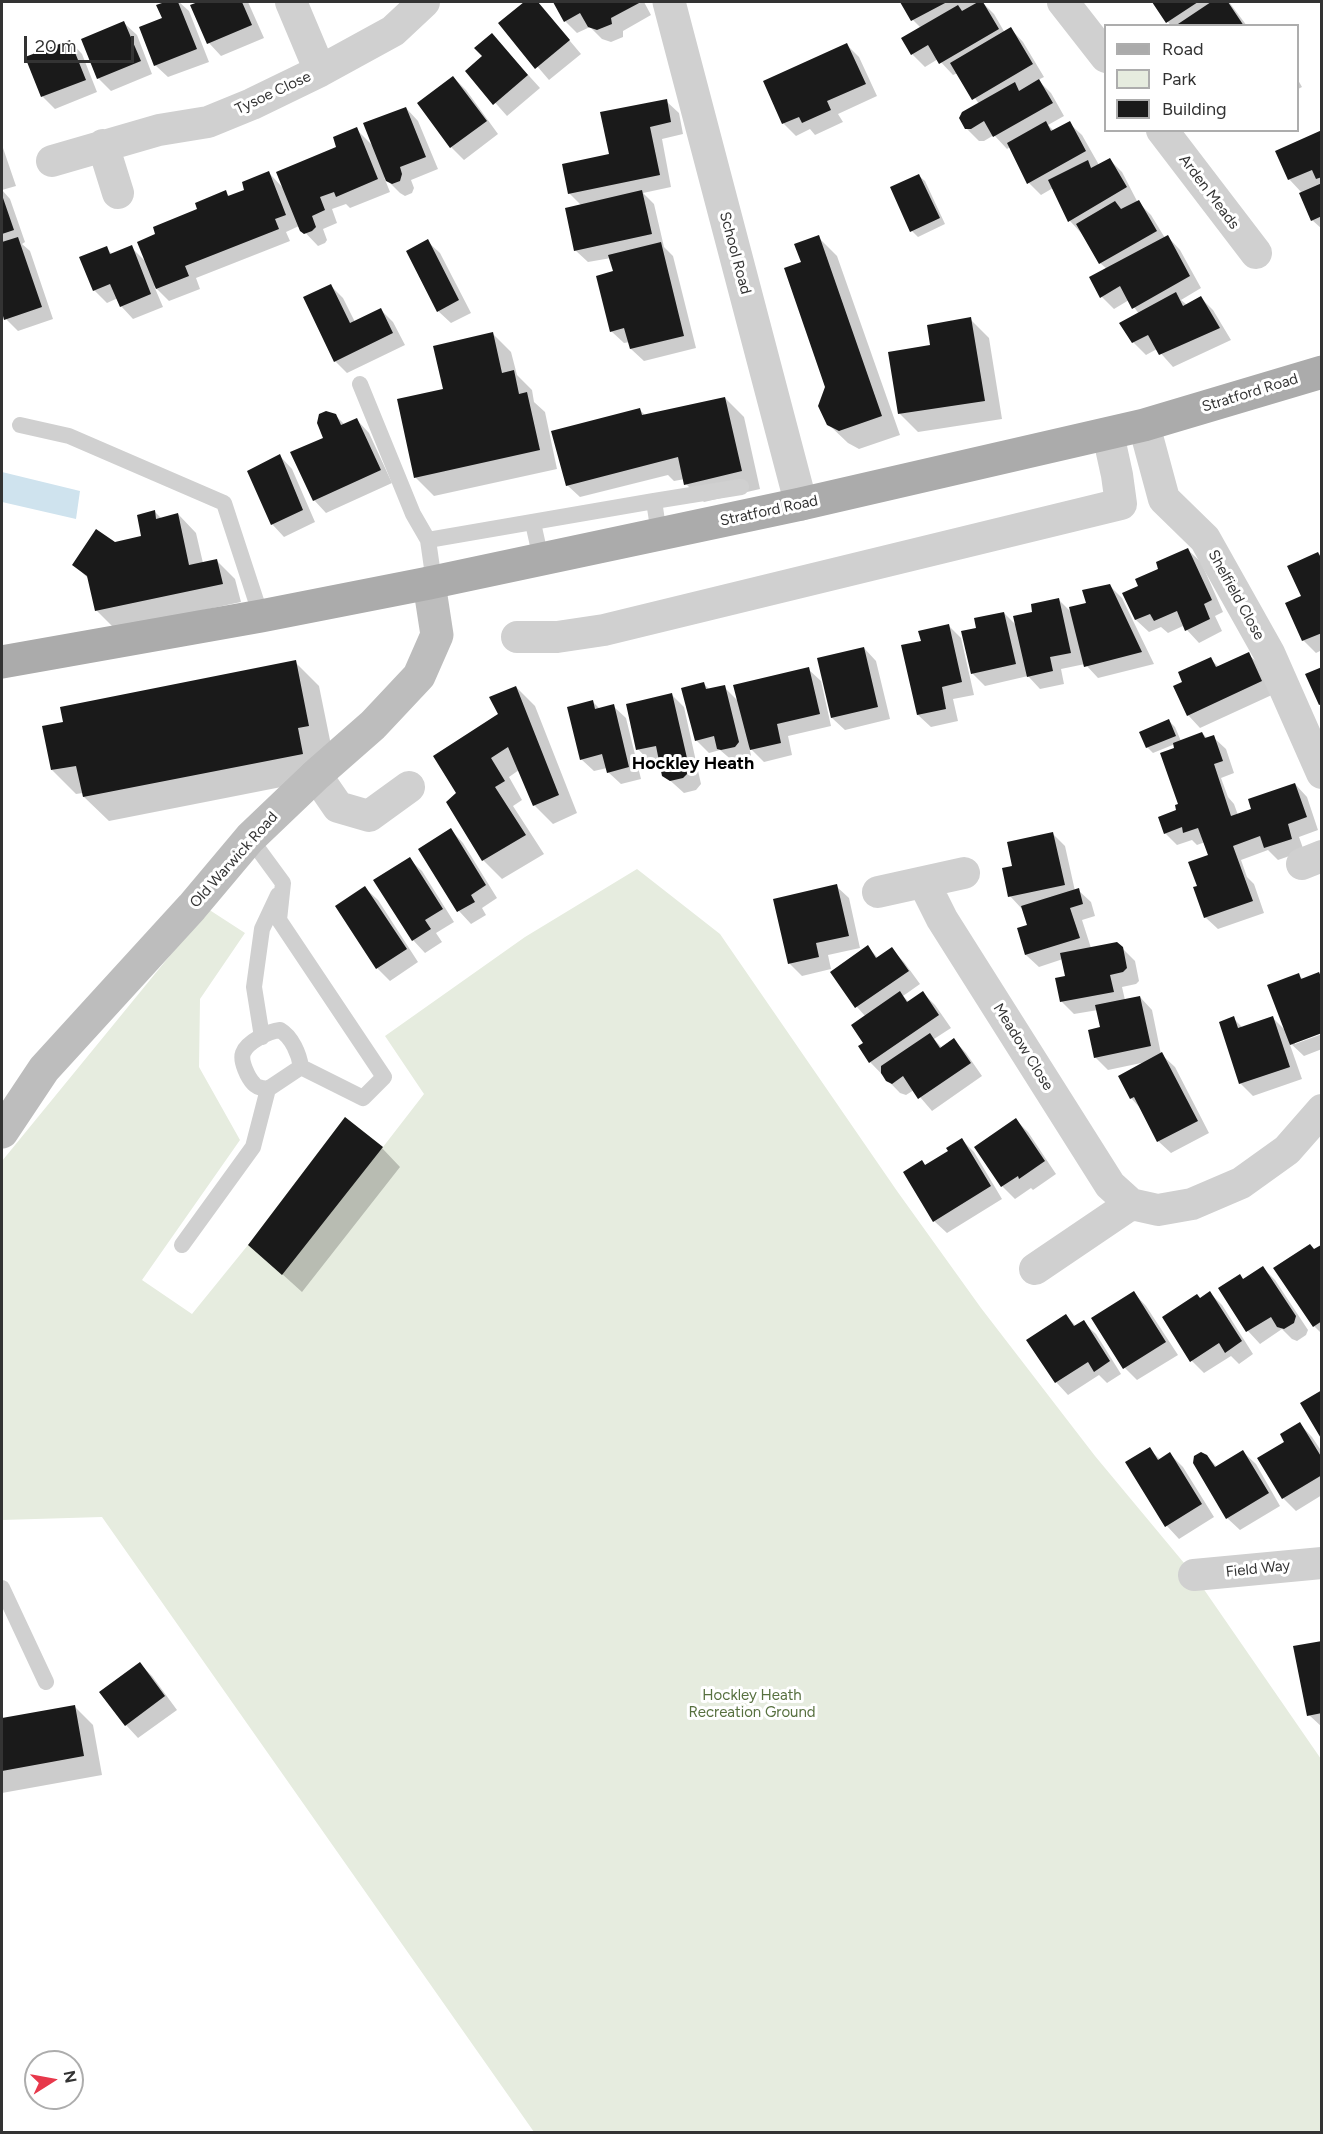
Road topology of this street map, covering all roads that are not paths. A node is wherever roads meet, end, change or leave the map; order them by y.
1 (291, 2) edge
2 (424, 2) edge
3 (669, 2) edge
4 (1063, 2) edge
5 (1104, 54) edge
6 (320, 71) junction
7 (1164, 132) edge
8 (103, 145) junction
9 (52, 161) dead end
10 (118, 193) dead end
11 (1256, 253) dead end
12 (1322, 372) edge
13 (360, 384) dead end
14 (20, 425) dead end
15 (1144, 425) junction
16 (1108, 434) junction
17 (741, 487) dead end
18 (654, 501) junction
19 (801, 504) junction
20 (533, 523) junction
21 (659, 534) junction
22 (428, 540) junction
23 (541, 559) junction
24 (431, 583) junction
25 (261, 616) junction
26 (517, 637) dead end
27 (2, 662) edge
28 (1322, 773) edge
29 (316, 775) junction
30 (409, 787) dead end
31 (250, 838) junction
32 (964, 873) dead end
33 (283, 883) junction
34 (924, 883) junction
35 (878, 892) dead end
36 (262, 1037) junction
37 (301, 1067) junction
38 (268, 1089) junction
39 (1322, 1110) edge
40 (2, 1132) edge
41 (1131, 1204) junction
42 (182, 1245) dead end
43 (1035, 1269) dead end
44 (1322, 1563) edge
45 (1194, 1575) dead end
46 (2, 1588) edge
47 (46, 1682) dead end

1 - 6 street
2 - 6 street, Tysoe Close
3 - 19 street, School Road
4 - 5 street
6 - 8 street, Tysoe Close
7 - 11 street, Arden Meads
8 - 9 street, Tysoe Close
8 - 10 street
12 - 15 main road, Stratford Road
13 - 22 lane
14 - 25 lane
15 - 16 main road, Stratford Road
15 - 28 street, Shelfield Close
16 - 19 main road, Stratford Road
16 - 26 street
17 - 18 lane
18 - 20 lane
18 - 21 lane
19 - 21 main road, Stratford Road
20 - 22 lane
20 - 23 lane
21 - 23 main road, Stratford Road
22 - 24 lane
23 - 24 main road, Stratford Road
24 - 25 main road, Stratford Road
24 - 29 main road, Old Warwick Road
25 - 27 main road, Stratford Road
29 - 30 street
29 - 31 main road, Old Warwick Road
31 - 33 lane
31 - 40 main road, Old Warwick Road
32 - 34 street
33 - 36 lane
33 - 37 lane
34 - 35 street
34 - 41 street, Meadow Close
36 - 37 lane
36 - 38 lane
37 - 38 lane
38 - 42 lane
39 - 41 street
41 - 43 street
44 - 45 street, Field Way
46 - 47 lane

